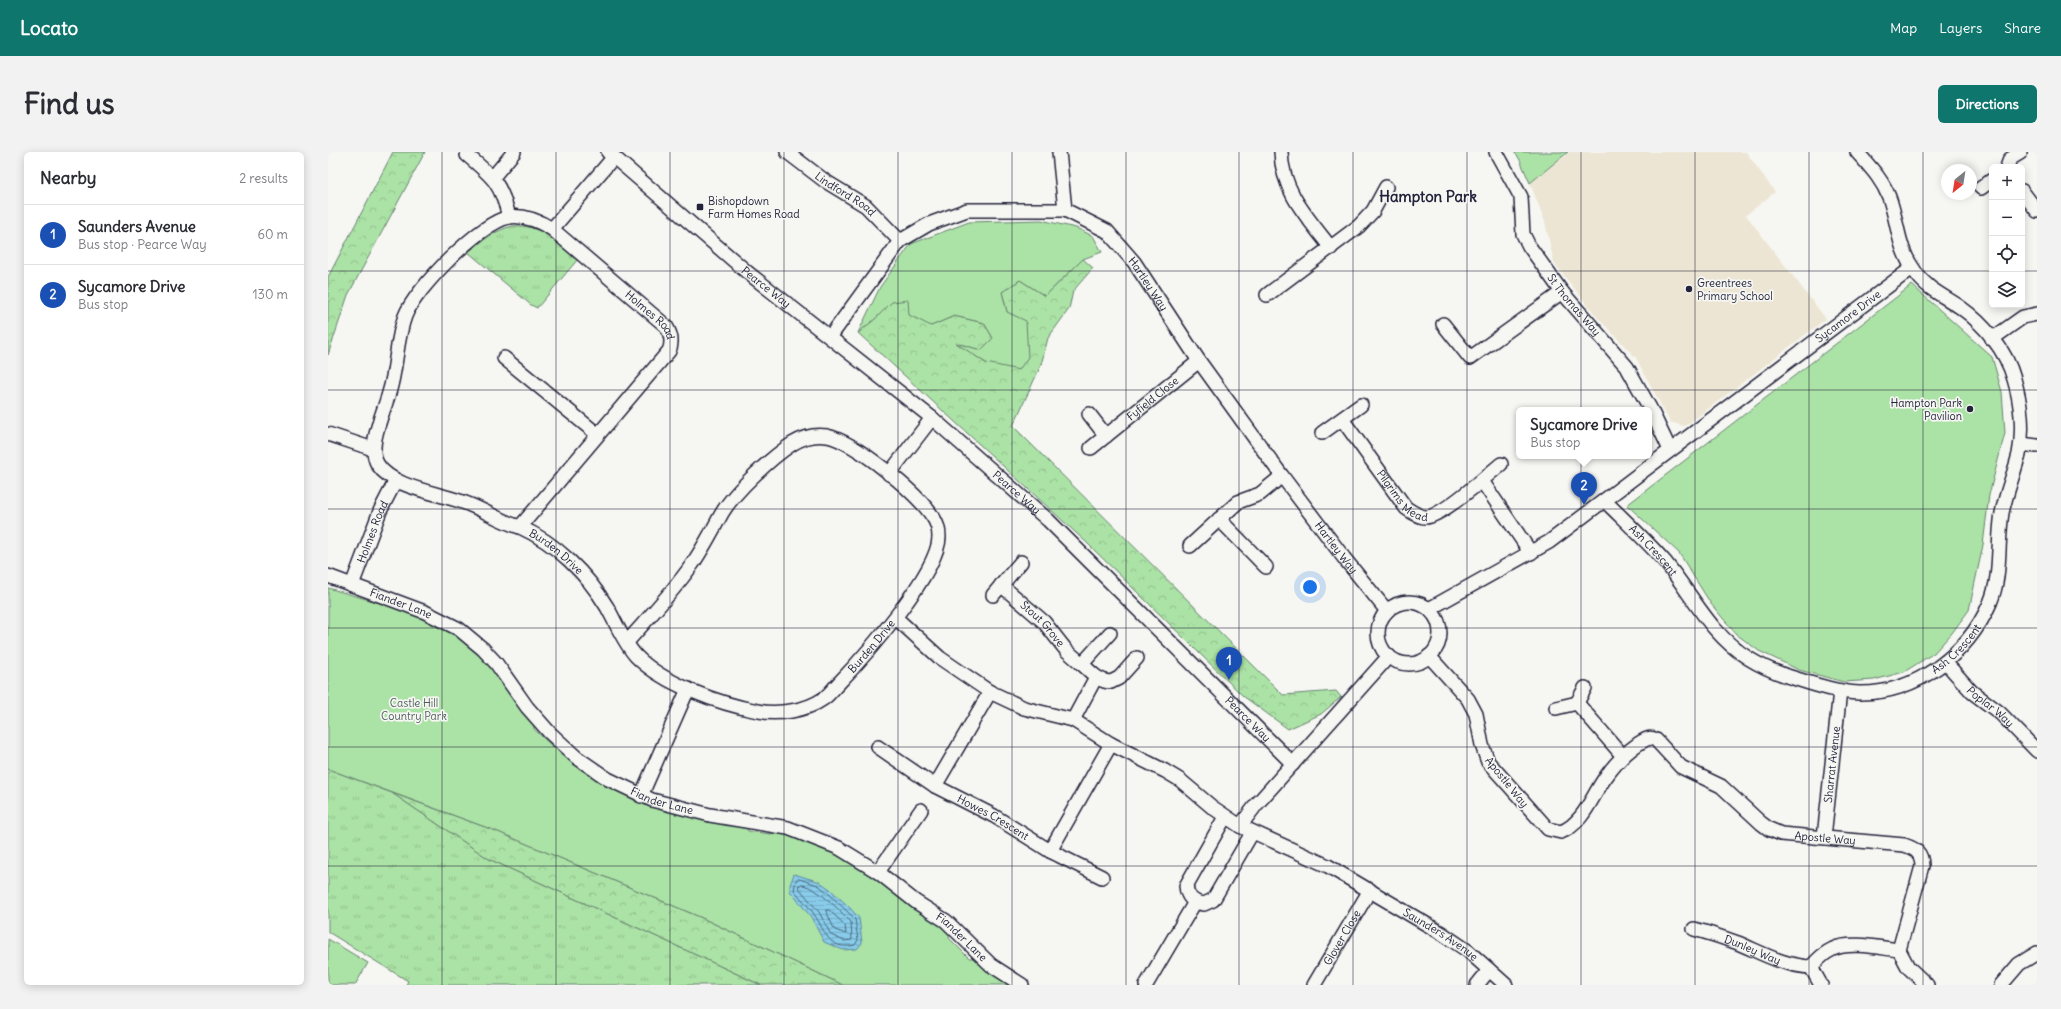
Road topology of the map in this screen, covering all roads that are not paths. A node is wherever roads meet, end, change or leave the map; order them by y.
1 (514, 152) edge
2 (787, 152) edge
3 (1059, 152) edge
4 (1281, 152) edge
5 (1496, 152) edge
6 (1857, 152) edge
7 (2020, 153) dead end
8 (467, 155) dead end
9 (610, 155) edge
10 (2008, 164) edge
11 (493, 176) junction
12 (1989, 182) edge
13 (1386, 187) dead end
14 (1981, 188) dead end
15 (2025, 195) edge
16 (1065, 210) junction
17 (2037, 210) edge
18 (509, 217) junction
19 (552, 229) junction
20 (900, 241) junction
21 (1331, 248) junction
22 (1912, 268) junction
23 (1562, 292) junction
24 (1267, 295) dead end
25 (2037, 314) edge
26 (1443, 324) dead end
27 (830, 337) junction
28 (1992, 339) junction
29 (504, 358) dead end
30 (1199, 361) junction
31 (1361, 405) dead end
32 (1649, 407) edge
33 (1652, 412) edge
34 (1089, 414) dead end
35 (932, 418) junction
36 (1342, 419) junction
37 (1322, 433) dead end
38 (328, 434) edge
39 (597, 434) junction
40 (1106, 436) junction
41 (2021, 444) junction
42 (2037, 446) edge
43 (1091, 448) dead end
44 (373, 449) junction
45 (1670, 450) junction
46 (1502, 464) dead end
47 (889, 474) junction
48 (1282, 476) junction
49 (396, 480) junction
50 (1482, 481) junction
51 (1605, 501) junction
52 (1219, 519) junction
53 (520, 527) junction
54 (1190, 546) dead end
55 (1531, 553) junction
56 (1021, 562) dead end
57 (1266, 567) dead end
58 (328, 576) edge
59 (352, 585) junction
60 (1429, 609) junction
61 (1387, 611) junction
62 (896, 618) junction
63 (1110, 633) dead end
64 (627, 642) junction
65 (1389, 656) junction
66 (1429, 656) junction
67 (1137, 658) dead end
68 (1945, 662) junction
69 (1082, 664) junction
70 (1096, 677) junction
71 (1586, 688) dead end
72 (688, 689) junction
73 (1840, 691) junction
74 (990, 692) junction
75 (1577, 703) junction
76 (1556, 708) dead end
77 (1073, 720) junction
78 (1111, 744) junction
79 (878, 747) dead end
80 (2037, 751) edge
81 (1623, 756) junction
82 (1293, 764) junction
83 (935, 786) junction
84 (641, 796) junction
85 (921, 810) dead end
86 (1225, 817) junction
87 (1240, 826) junction
88 (1252, 833) junction
89 (1824, 837) junction
90 (1050, 851) junction
91 (878, 872) junction
92 (1102, 877) dead end
93 (1370, 890) junction
94 (1195, 902) junction
95 (1694, 929) dead end
96 (1899, 950) junction
97 (2037, 953) edge
98 (1810, 967) junction
99 (1489, 970) junction
100 (1022, 985) edge
101 (1146, 985) edge
102 (1314, 985) edge
103 (1477, 985) edge
104 (1506, 985) edge
105 (1822, 985) edge
106 (1927, 985) edge
107 (2001, 985) edge

1 - 11 street
2 - 20 street, Lindford Road
3 - 16 street
4 - 21 street
5 - 23 street, St Thomas Way
6 - 22 street, Ash Crescent
7 - 10 street
8 - 11 street
9 - 19 street
9 - 27 street, Pearce Way
11 - 18 street
12 - 14 street
13 - 21 street
15 - 17 street
16 - 20 street, Hartley Way
16 - 30 street, Hartley Way
18 - 19 street, Holmes Road
18 - 44 street
19 - 39 street, Holmes Road
20 - 27 street, Hartley Way
21 - 24 street
22 - 28 street, Ash Crescent
22 - 45 street, Sycamore Drive
23 - 26 street
23 - 32 street, St Thomas Way
25 - 28 street
27 - 35 street, Pearce Way
28 - 41 street, Ash Crescent
29 - 39 street
30 - 40 street, Fyfield Close
30 - 48 street, Hartley Way
31 - 36 street
33 - 45 street, St Thomas Way
34 - 40 street
35 - 47 street
35 - 82 street, Pearce Way
36 - 37 street
36 - 50 street, Pilgrims Mead
38 - 44 street
39 - 53 street, Holmes Road
40 - 43 street, Fyfield Close
41 - 42 street
41 - 68 street, Ash Crescent
44 - 49 street
45 - 51 street, Sycamore Drive
46 - 50 street, Pilgrims Mead
47 - 62 street, Burden Drive
47 - 64 street, Burden Drive
48 - 52 street
48 - 61 street, Hartley Way
49 - 53 street
49 - 59 street, Holmes Road
50 - 55 street
51 - 55 street, Sycamore Drive
51 - 73 street, Ash Crescent
52 - 54 street
52 - 57 street
53 - 64 street, Burden Drive
55 - 60 street, Sycamore Drive
56 - 69 street, Stout Grove
58 - 59 street, Fiander Lane
59 - 84 street, Fiander Lane
60 - 61 street
60 - 66 street
61 - 65 street
62 - 72 street, Burden Drive
62 - 74 street, Saunders Avenue
63 - 69 street
64 - 72 street, Burden Drive
65 - 66 street
65 - 82 street
66 - 81 street, Apostle Way
67 - 70 street
68 - 73 street, Ash Crescent
68 - 80 street, Poplar Way
69 - 70 street, Stout Grove
70 - 77 street
71 - 75 street
72 - 84 street
73 - 89 street, Sharrat Avenue
74 - 77 street, Saunders Avenue
74 - 83 street
75 - 76 street
75 - 81 street
77 - 78 street, Saunders Avenue
78 - 86 street, Saunders Avenue
78 - 90 street
79 - 83 street, Howes Crescent
81 - 89 street, Apostle Way
82 - 87 street
83 - 90 street, Howes Crescent
84 - 91 street, Fiander Lane
85 - 91 street
86 - 87 street, Saunders Avenue
86 - 94 street
87 - 88 street, Saunders Avenue
88 - 93 street, Saunders Avenue
88 - 94 street
89 - 96 street, Apostle Way
90 - 92 street, Howes Crescent
91 - 100 street, Fiander Lane
93 - 99 street, Saunders Avenue
93 - 102 street, Glover Close
94 - 101 street
95 - 98 street, Dunley Way
96 - 98 street
96 - 106 street
97 - 107 street
98 - 105 street
99 - 103 street
99 - 104 street, Saunders Avenue

